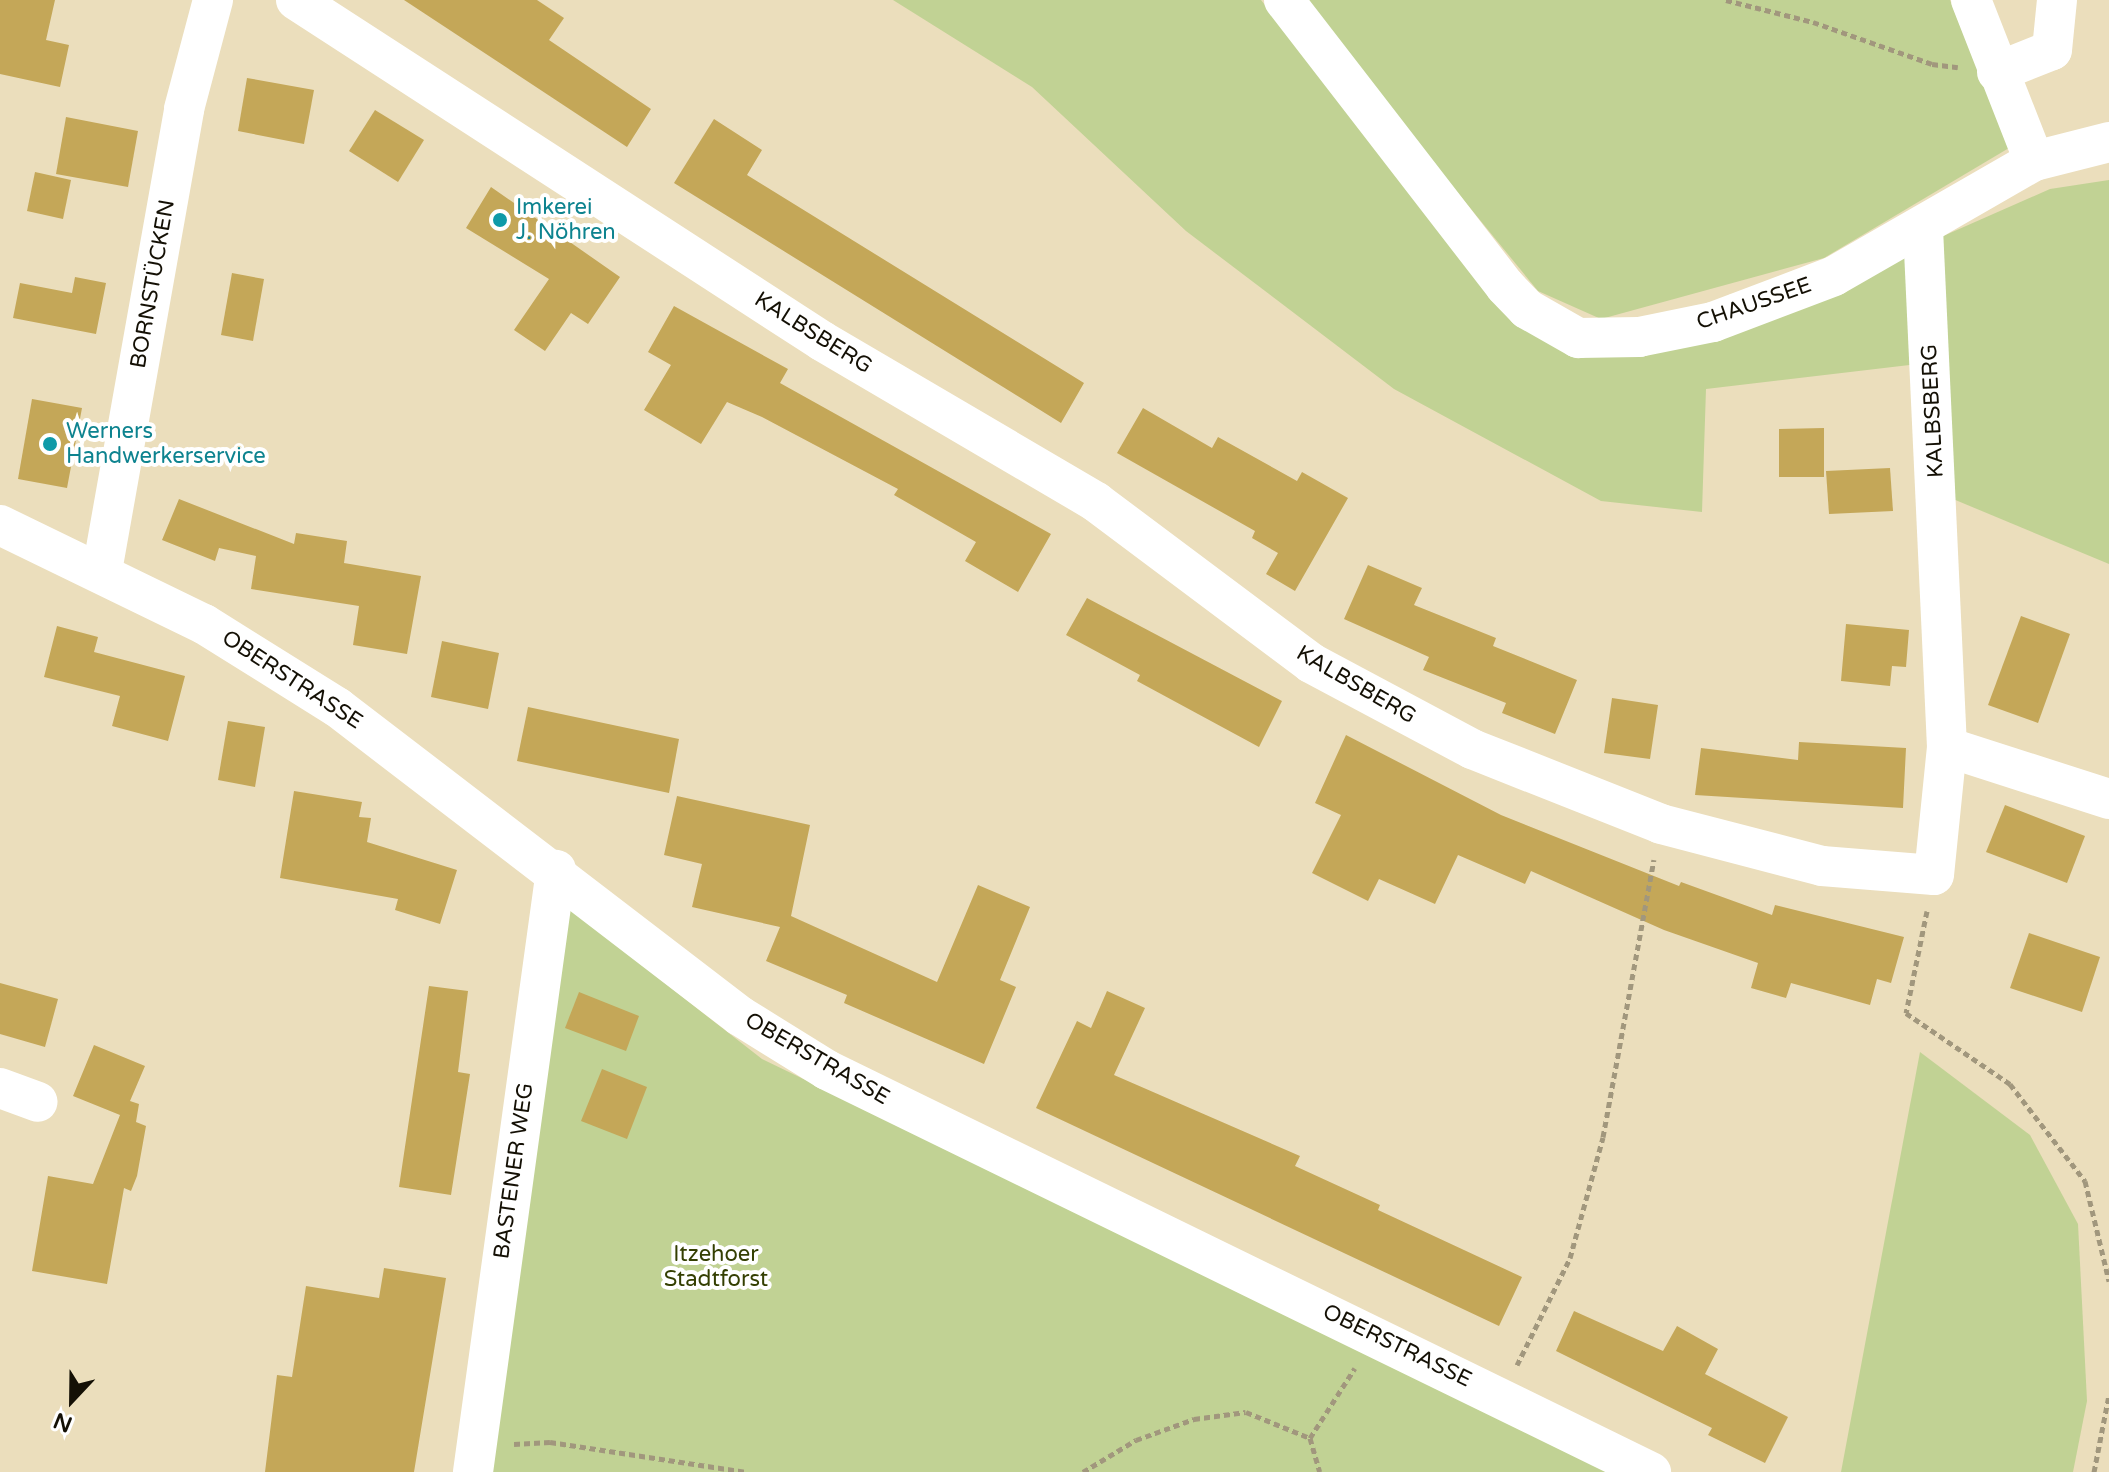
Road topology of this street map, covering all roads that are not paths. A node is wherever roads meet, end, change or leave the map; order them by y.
1 (213, 0) edge
2 (296, 0) edge
3 (1284, 0) edge
4 (1971, 0) edge
5 (2057, 0) edge
6 (1997, 72) junction
7 (2109, 142) edge
8 (2034, 161) junction
9 (1923, 229) junction
10 (0, 525) edge
11 (102, 571) junction
12 (1947, 747) junction
13 (2109, 799) edge
14 (556, 870) junction
15 (0, 1088) edge
16 (38, 1102) dead end
17 (475, 1459) edge
18 (1651, 1472) edge

1 - 11 street, BORNSTÜCKEN
2 - 12 street, KALBSBERG
3 - 9 street, CHAUSSEE
4 - 6 street
5 - 6 street
6 - 8 street
7 - 8 street, CHAUSSEE
8 - 9 street, CHAUSSEE
9 - 12 street, KALBSBERG
10 - 11 street, OBERSTRASSE
11 - 14 street, OBERSTRASSE
12 - 13 street
14 - 17 street, BASTENER WEG
14 - 18 street, OBERSTRASSE
15 - 16 street

